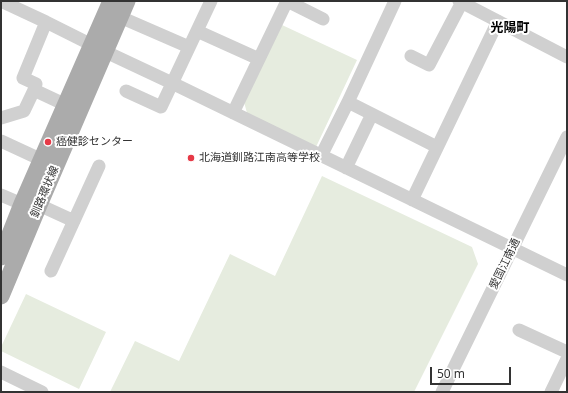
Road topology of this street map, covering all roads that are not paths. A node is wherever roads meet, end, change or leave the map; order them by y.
1 (1, 1) edge
2 (111, 1) edge
3 (128, 1) edge
4 (211, 1) edge
5 (287, 1) edge
6 (395, 1) edge
7 (464, 2) edge
8 (15, 4) edge
9 (120, 17) junction
10 (323, 19) dead end
11 (498, 21) junction
12 (46, 22) junction
13 (196, 31) junction
14 (189, 47) junction
15 (99, 49) junction
16 (411, 56) dead end
17 (567, 57) edge
18 (259, 59) junction
19 (172, 83) junction
20 (34, 90) junction
21 (126, 91) dead end
22 (348, 102) junction
23 (66, 105) junction
24 (233, 113) junction
25 (372, 114) junction
26 (1, 118) edge
27 (567, 137) edge
28 (1, 141) edge
29 (437, 146) junction
30 (321, 156) junction
31 (42, 160) junction
32 (99, 166) dead end
33 (346, 168) junction
34 (1, 195) edge
35 (412, 200) junction
36 (22, 204) junction
37 (39, 205) junction
38 (74, 221) junction
39 (512, 248) junction
40 (2, 253) edge
41 (51, 271) dead end
42 (567, 275) edge
43 (1, 296) edge
44 (519, 330) dead end
45 (567, 352) edge
46 (567, 359) edge
47 (1, 372) edge
48 (42, 392) edge
49 (442, 392) edge
50 (551, 392) edge

1 - 8 street
2 - 15 main road, 釧路環状線
3 - 9 main road, 釧路環状線
4 - 13 street
5 - 10 street
5 - 18 street
6 - 22 street
7 - 11 street
7 - 16 street
8 - 12 street
9 - 14 street
9 - 15 main road, 釧路環状線
11 - 17 street
11 - 29 street
12 - 15 street
12 - 20 street
13 - 14 street
13 - 18 street
14 - 19 street
15 - 19 street
15 - 23 main road, 釧路環状線
15 - 37 main road, 釧路環状線
18 - 24 street
19 - 21 street
19 - 24 street
20 - 23 street
20 - 26 street
22 - 25 street
22 - 30 street
23 - 31 main road, 釧路環状線
24 - 30 street
25 - 29 street
25 - 33 street
27 - 39 street, 愛国江南通
28 - 31 street
29 - 35 street
30 - 33 street
31 - 36 main road, 釧路環状線
32 - 38 street
33 - 35 street
34 - 36 street
35 - 39 street
36 - 40 main road, 釧路環状線
37 - 38 street
37 - 43 main road, 釧路環状線
38 - 41 street
39 - 42 street
39 - 49 street, 愛国江南通
44 - 45 street
46 - 50 street
47 - 48 street

